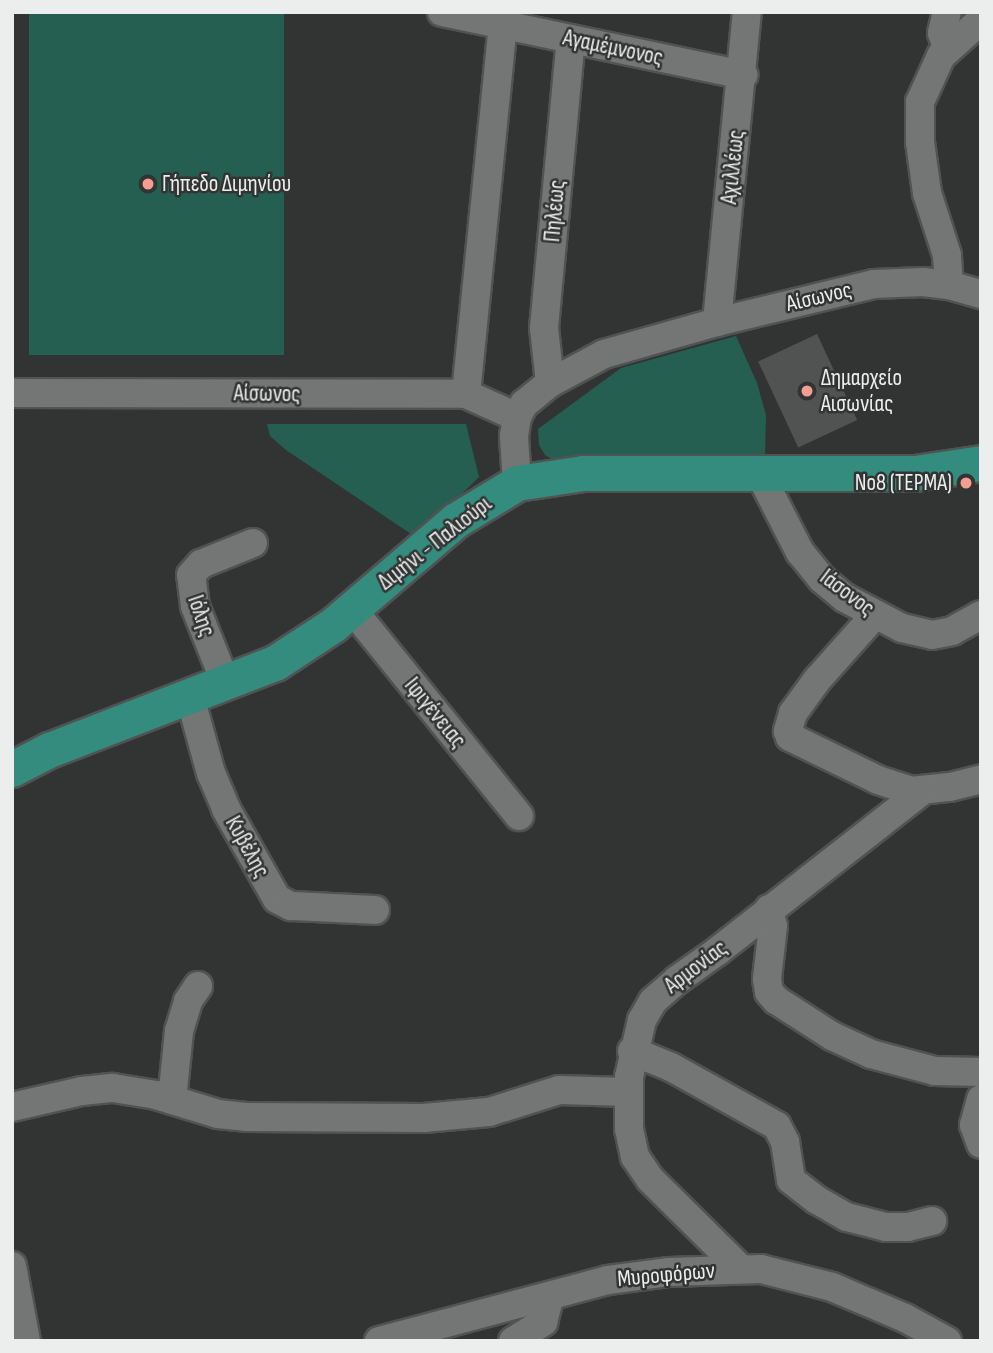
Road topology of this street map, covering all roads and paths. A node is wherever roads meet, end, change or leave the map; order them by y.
1 (442, 12) edge
2 (747, 12) edge
3 (947, 12) edge
4 (981, 20) edge
5 (503, 25) junction
6 (571, 39) junction
7 (947, 48) junction
8 (743, 75) junction
9 (949, 285) junction
10 (981, 294) edge
11 (717, 322) junction
12 (550, 383) junction
13 (12, 393) edge
14 (466, 394) junction
15 (517, 417) junction
16 (981, 463) edge
17 (760, 474) junction
18 (517, 483) junction
19 (253, 543) dead end
20 (352, 609) junction
21 (874, 615) junction
22 (981, 615) edge
23 (226, 684) junction
24 (190, 697) junction
25 (12, 769) edge
26 (981, 779) edge
27 (922, 791) junction
28 (519, 816) dead end
29 (769, 909) junction
30 (375, 910) dead end
31 (198, 986) dead end
32 (632, 1051) junction
33 (981, 1072) edge
34 (628, 1092) junction
35 (981, 1099) edge
36 (172, 1100) junction
37 (12, 1107) edge
38 (981, 1144) edge
39 (932, 1221) dead end
40 (12, 1266) edge
41 (741, 1269) junction
42 (550, 1296) junction
43 (26, 1341) edge
44 (379, 1341) edge
45 (513, 1341) edge
46 (947, 1341) edge

1 - 5 street, Αγαμέμνονος
2 - 8 street, Αχιλλέως
3 - 7 street
4 - 7 street
5 - 6 street, Αγαμέμνονος
5 - 14 street
6 - 8 street, Αγαμέμνονος
6 - 12 street, Πηλέως
7 - 9 street
8 - 11 street, Αχιλλέως
9 - 10 street, Αίσωνος
9 - 11 street, Αίσωνος
11 - 12 street, Αίσωνος
12 - 15 street, Αίσωνος
13 - 14 street, Αίσωνος
14 - 15 street, Αίσωνος
15 - 18 street
16 - 17 main road, Διμήνι - Παλιούρι
17 - 18 main road, Διμήνι - Παλιούρι
17 - 21 street, Ιάσονος
18 - 20 main road, Διμήνι - Παλιούρι
19 - 23 street, Ιόλης
20 - 23 main road, Διμήνι - Παλιούρι
20 - 28 street, Ιφιγένειας
21 - 22 street, Ιάσονος
21 - 27 street
23 - 24 main road, Διμήνι - Παλιούρι
24 - 25 main road, Διμήνι - Παλιούρι
24 - 30 street, Κυβέλης
26 - 27 street
27 - 29 street, Αρμονίας
29 - 32 street, Αρμονίας
29 - 33 street
31 - 36 street
32 - 34 street, Αρμονίας
32 - 39 street
34 - 36 street
34 - 41 street, Αρμονίας
35 - 38 street
36 - 37 street
40 - 43 street
41 - 42 street, Μυροφόρων
41 - 46 street, Μυροφόρων
42 - 44 street, Μυροφόρων
42 - 45 street

